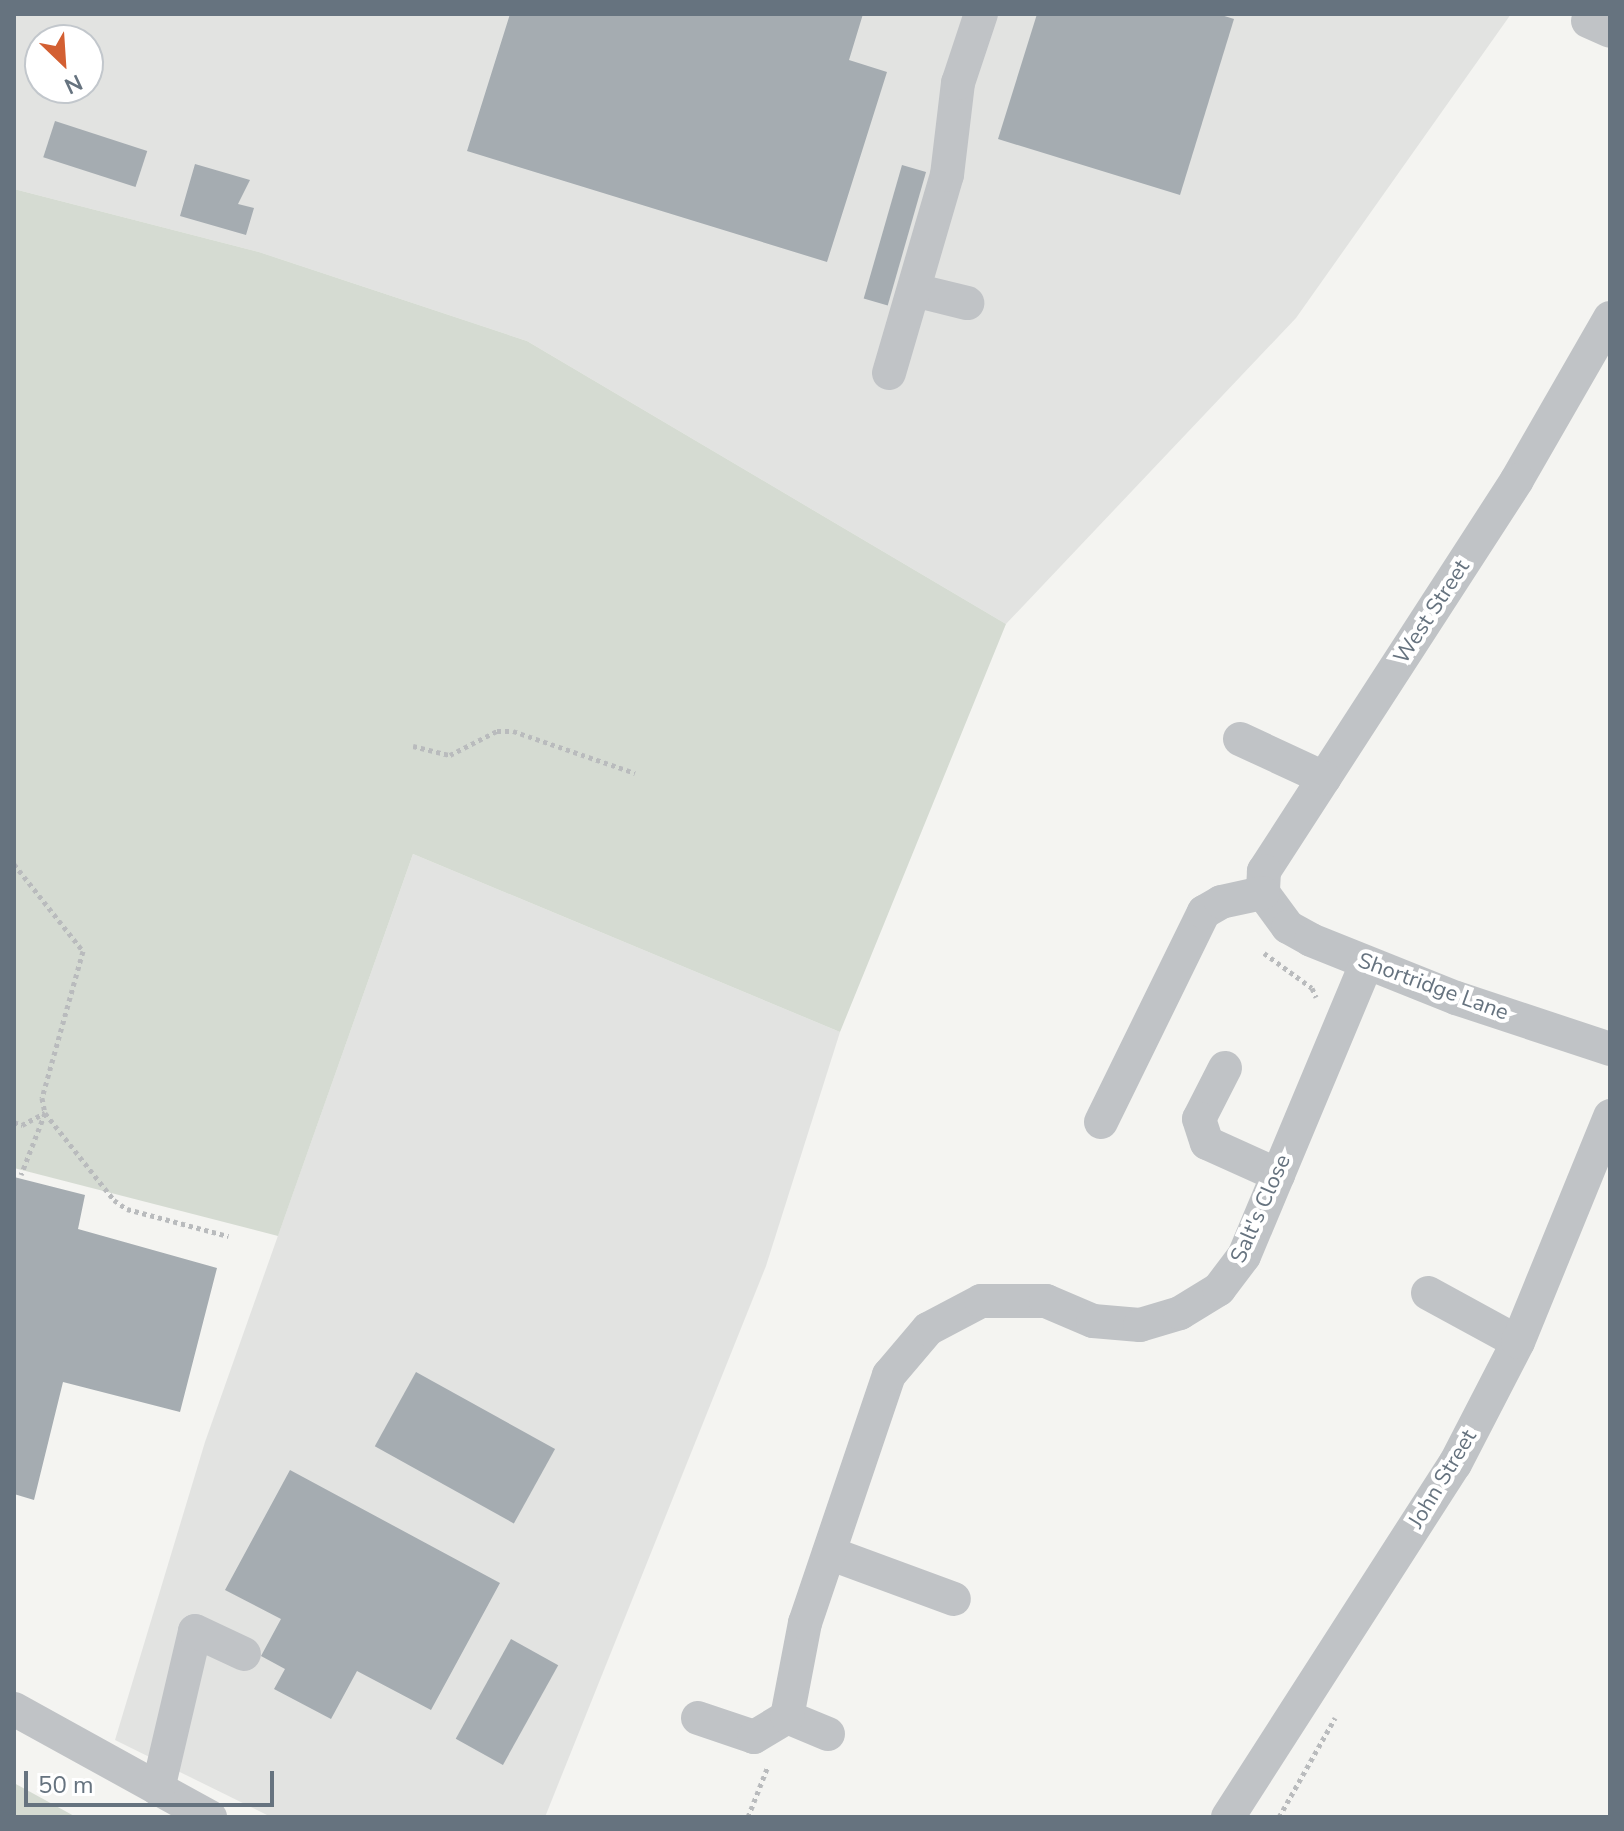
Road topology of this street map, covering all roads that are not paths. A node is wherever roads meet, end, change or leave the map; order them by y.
1 (981, 14) edge
2 (914, 290) junction
3 (967, 303) dead end
4 (1610, 318) edge
5 (889, 373) dead end
6 (1240, 739) dead end
7 (1324, 778) junction
8 (1259, 899) junction
9 (1366, 964) junction
10 (1610, 1049) edge
11 (1225, 1068) dead end
12 (1610, 1116) edge
13 (1101, 1122) dead end
14 (1278, 1175) junction
15 (1428, 1293) dead end
16 (1518, 1342) junction
17 (829, 1553) junction
18 (954, 1599) dead end
19 (244, 1654) dead end
20 (14, 1709) edge
21 (787, 1717) junction
22 (698, 1718) dead end
23 (828, 1734) dead end
24 (158, 1789) junction
25 (210, 1817) edge
26 (1228, 1817) edge

1 - 2 street
2 - 3 street
2 - 5 street
4 - 7 street, West Street
6 - 7 street
7 - 8 street, West Street
8 - 9 street, Shortridge Lane
8 - 13 street
9 - 10 street, Shortridge Lane
9 - 14 street, Salt's Close
11 - 14 street
12 - 16 street, John Street
14 - 17 street, Salt's Close
15 - 16 street
16 - 26 street, John Street
17 - 18 street
17 - 21 street, Salt's Close
19 - 24 street
20 - 24 street
21 - 22 street
21 - 23 street
24 - 25 street

